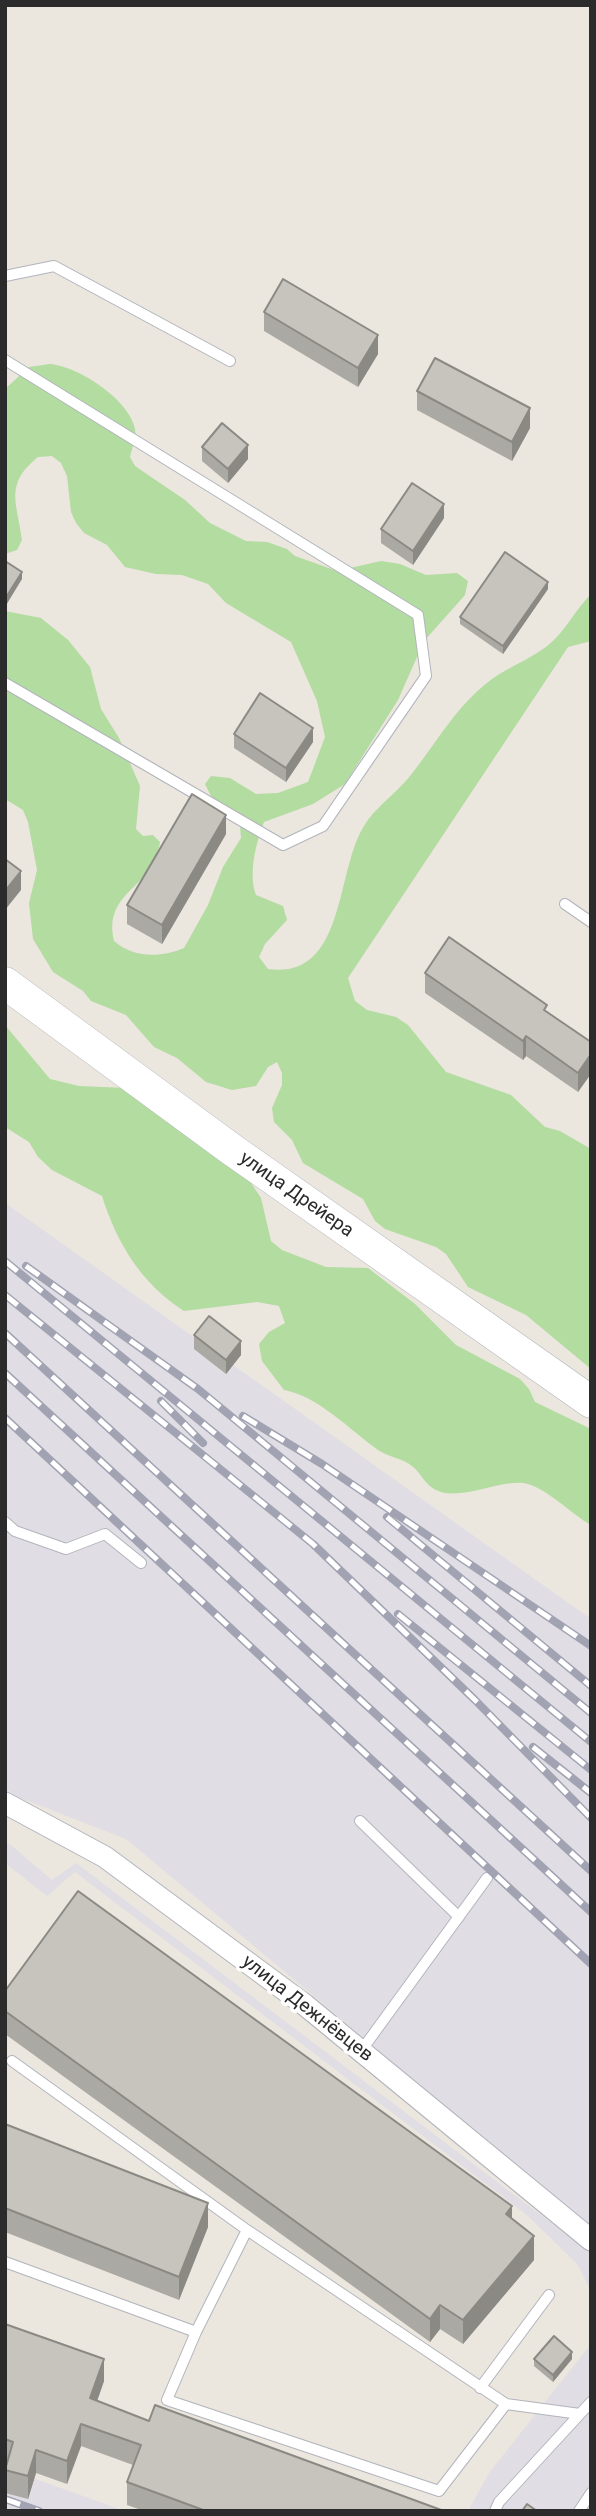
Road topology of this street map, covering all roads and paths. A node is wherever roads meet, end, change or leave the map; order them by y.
1 (5, 276) edge
2 (5, 360) edge
3 (230, 360) dead end
4 (5, 683) edge
5 (565, 904) dead end
6 (591, 922) edge
7 (5, 983) edge
8 (591, 1402) edge
9 (5, 1522) edge
10 (10, 1534) edge
11 (141, 1563) dead end
12 (5, 1803) edge
13 (360, 1821) dead end
14 (487, 1878) dead end
15 (459, 1917) junction
16 (361, 2051) junction
17 (12, 2061) dead end
18 (247, 2230) junction
19 (591, 2241) edge
20 (5, 2262) edge
21 (549, 2295) dead end
22 (197, 2332) junction
23 (480, 2388) junction
24 (591, 2402) edge
25 (506, 2404) junction
26 (580, 2414) junction
27 (591, 2493) edge
28 (495, 2511) edge
29 (579, 2511) edge

1 - 3 lane
2 - 4 lane
5 - 6 lane
7 - 8 main road, улица Дрейера
9 - 10 lane
10 - 11 lane
12 - 16 street, улица Дежнёвцев
13 - 15 lane
14 - 15 lane
15 - 16 lane
16 - 19 street, улица Дежнёвцев
17 - 18 lane
18 - 22 lane
18 - 23 lane
20 - 22 lane
21 - 23 lane
22 - 25 lane
23 - 25 lane
24 - 26 lane
25 - 26 lane
26 - 28 lane
27 - 29 lane

